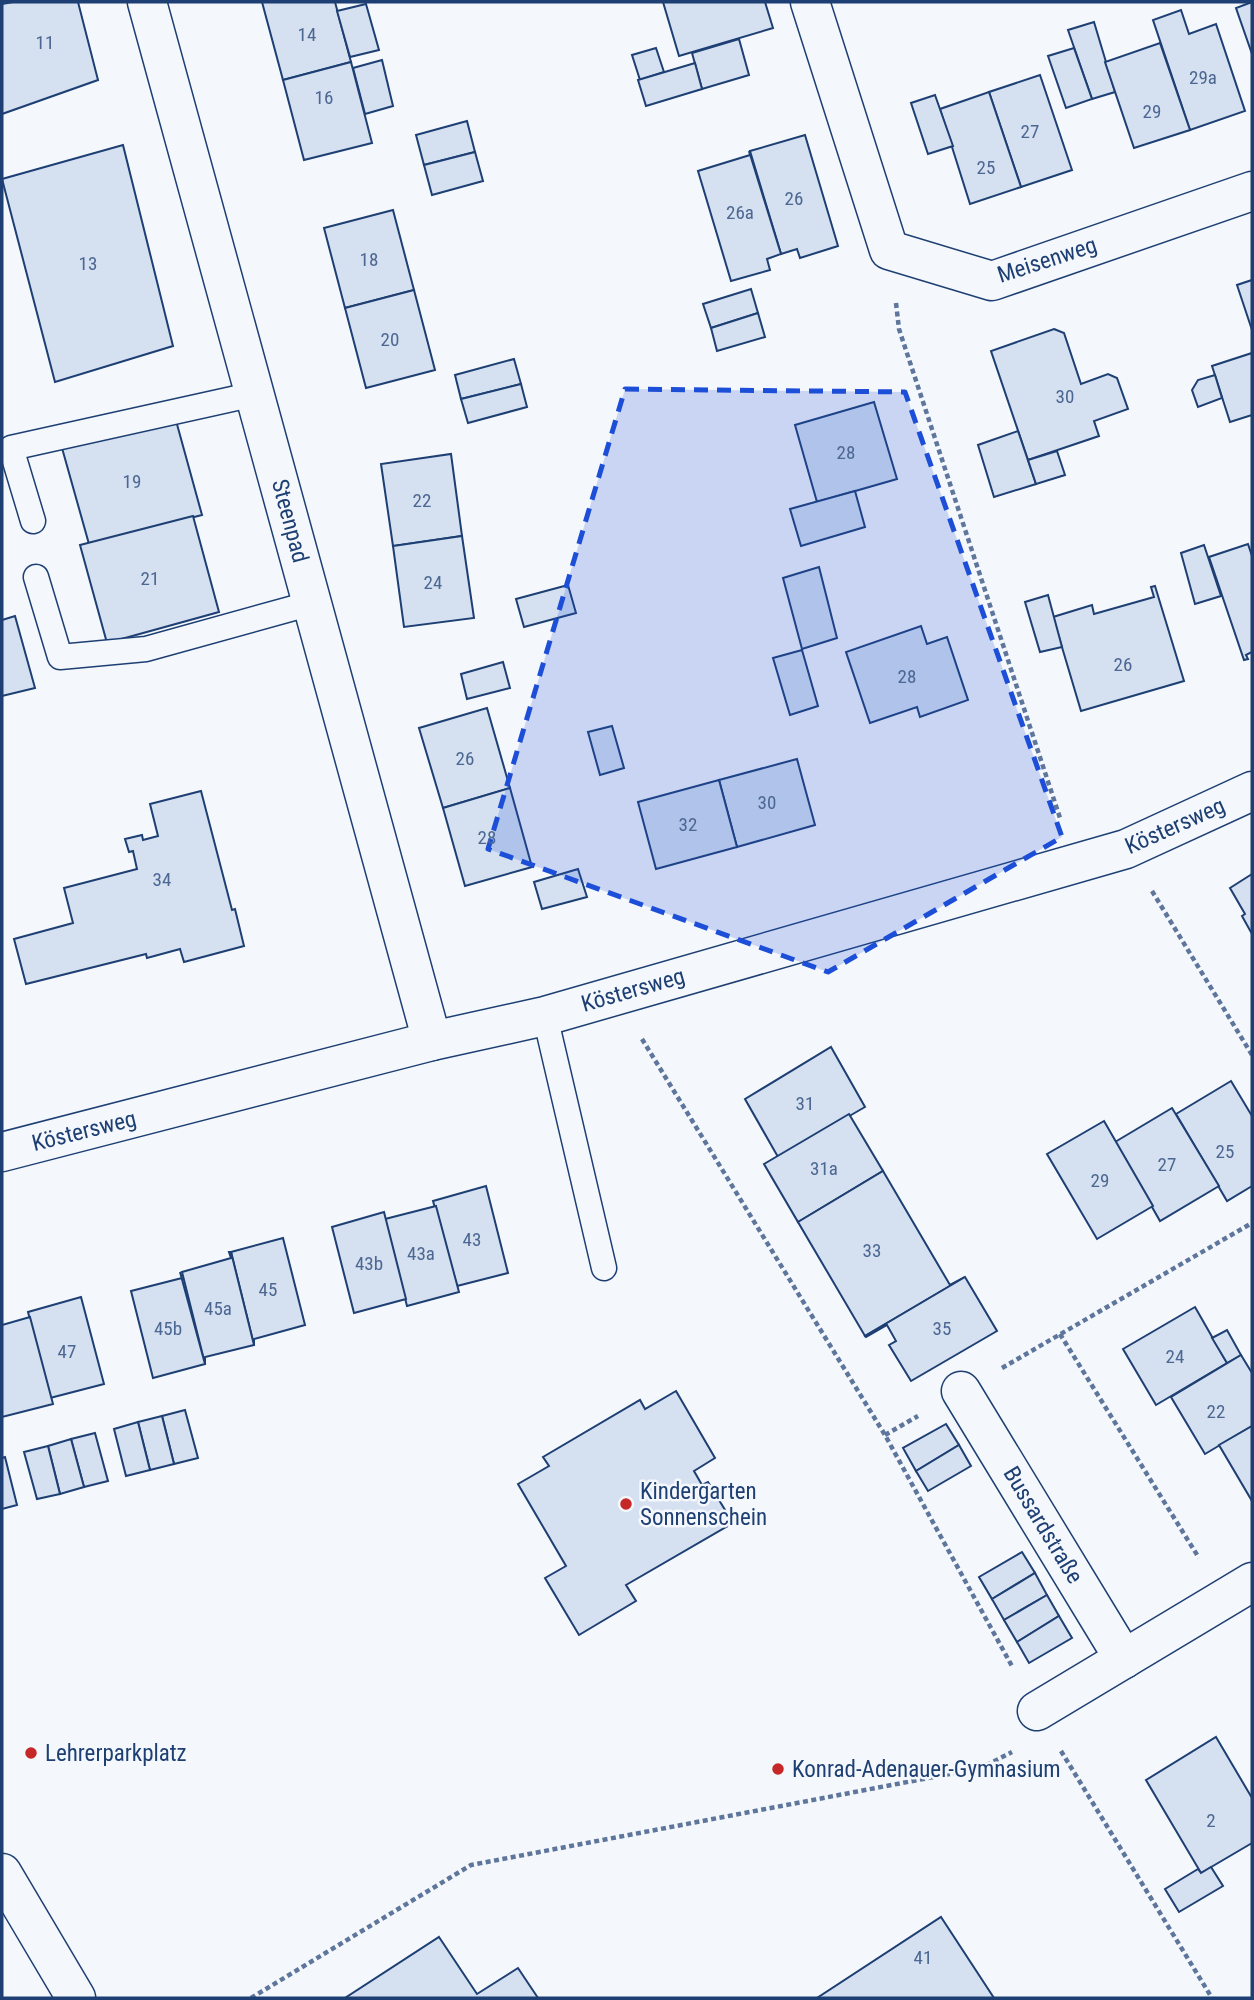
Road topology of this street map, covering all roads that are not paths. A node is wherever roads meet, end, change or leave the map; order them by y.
1 (147, 2) edge
2 (810, 2) edge
3 (1252, 191) edge
4 (255, 394) junction
5 (33, 522) dead end
6 (36, 577) dead end
7 (312, 603) junction
8 (1252, 791) edge
9 (545, 1016) junction
10 (432, 1041) junction
11 (2, 1152) edge
12 (604, 1268) dead end
13 (961, 1391) road end
14 (1238, 1590) edge
15 (1124, 1659) junction
16 (1044, 1722) road end
17 (2, 1873) edge
18 (76, 1998) edge

1 - 4 street, Steenpad
2 - 3 street, Meisenweg
4 - 5 lane
4 - 7 street, Steenpad
6 - 7 lane
7 - 10 street, Steenpad
8 - 9 street, Köstersweg
9 - 10 street, Köstersweg
9 - 12 lane
10 - 11 street, Köstersweg
13 - 15 street, Bussardstraße
14 - 15 street
15 - 16 street
17 - 18 street

